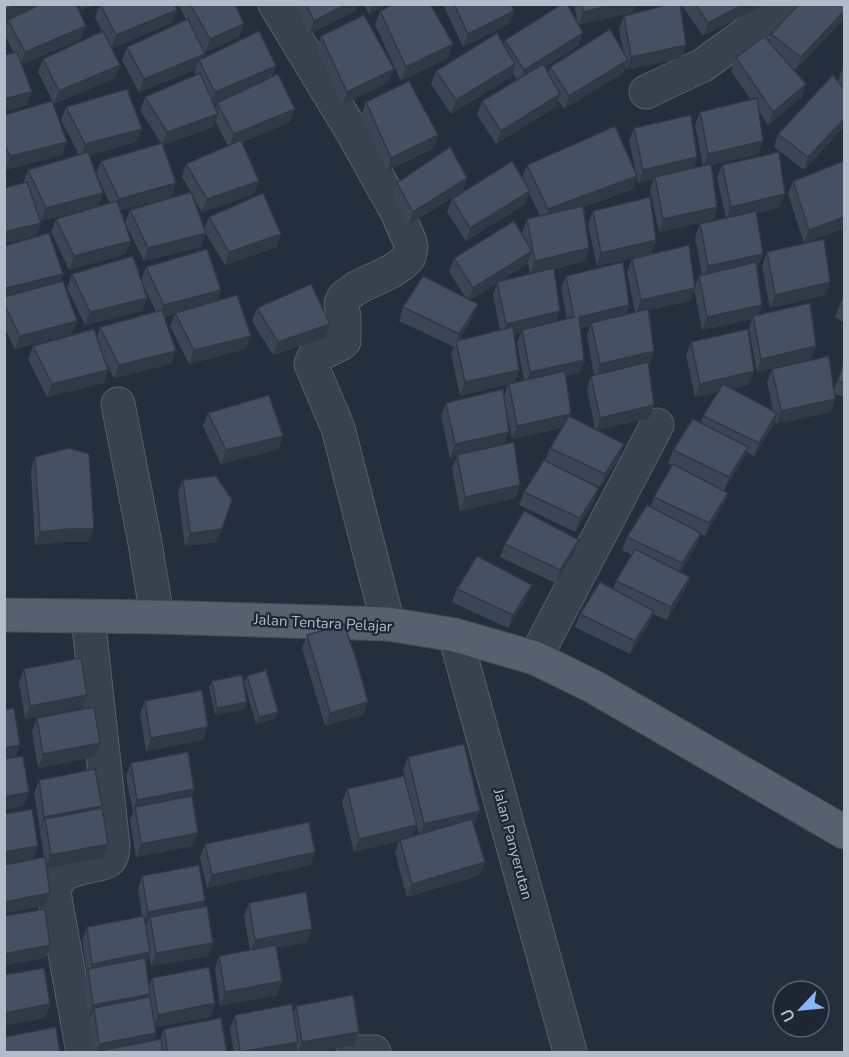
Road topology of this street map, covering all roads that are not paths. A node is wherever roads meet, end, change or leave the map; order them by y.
1 (275, 4) edge
2 (787, 4) edge
3 (646, 92) dead end
4 (118, 404) dead end
5 (657, 425) dead end
6 (4, 615) edge
7 (88, 617) junction
8 (157, 617) junction
9 (388, 624) junction
10 (456, 635) junction
11 (535, 658) junction
12 (844, 832) edge
13 (83, 1053) edge
14 (353, 1053) edge
15 (374, 1053) edge
16 (570, 1053) edge

1 - 9 street
2 - 3 street
4 - 8 street
5 - 11 street
6 - 7 main road, Jalan Tentara Pelajar
7 - 8 main road, Jalan Tentara Pelajar
7 - 13 street
8 - 9 main road, Jalan Tentara Pelajar
9 - 10 main road, Jalan Tentara Pelajar
10 - 11 main road, Jalan Tentara Pelajar
10 - 16 street, Jalan Panyerutan
11 - 12 main road, Jalan Tentara Pelajar
14 - 15 street

